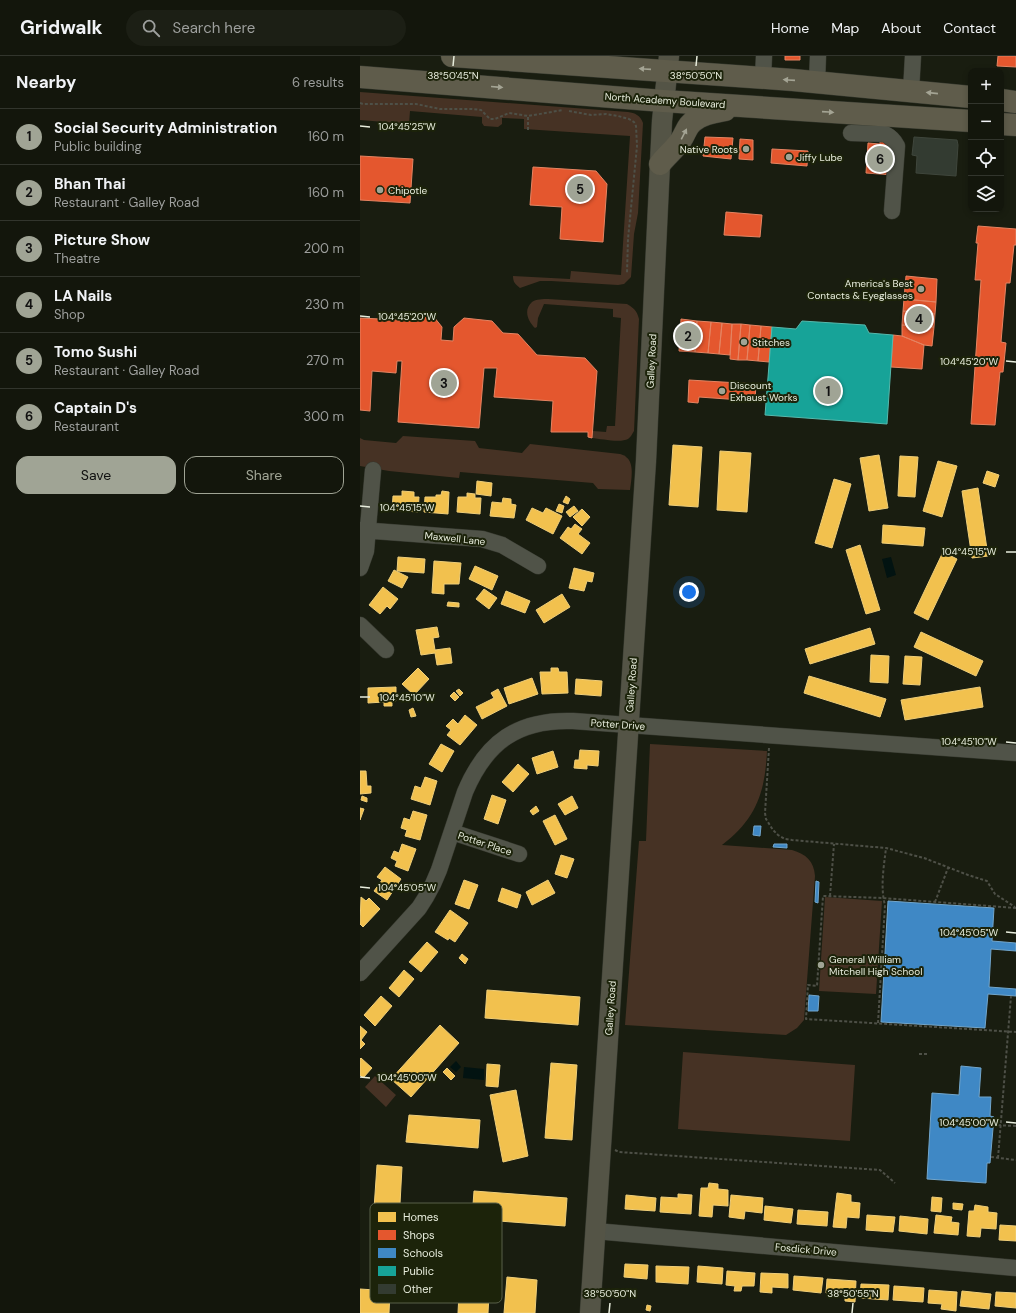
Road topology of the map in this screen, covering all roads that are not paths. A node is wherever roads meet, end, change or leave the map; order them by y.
1 (452, 56) edge
2 (629, 56) edge
3 (764, 56) edge
4 (818, 56) edge
5 (913, 56) edge
6 (668, 63) edge
7 (582, 65) junction
8 (360, 77) edge
9 (763, 78) junction
10 (416, 81) junction
11 (817, 82) junction
12 (360, 89) edge
13 (911, 91) junction
14 (968, 97) edge
15 (1004, 100) edge
16 (663, 101) junction
17 (1016, 102) edge
18 (740, 105) junction
19 (968, 122) edge
20 (1004, 124) edge
21 (1016, 125) edge
22 (851, 133) dead end
23 (660, 164) junction
24 (892, 211) dead end
25 (373, 470) dead end
26 (364, 530) edge
27 (538, 566) dead end
28 (360, 568) edge
29 (360, 625) edge
30 (386, 650) dead end
31 (628, 725) junction
32 (1016, 753) edge
33 (452, 832) junction
34 (519, 854) dead end
35 (360, 973) edge
36 (595, 1231) junction
37 (1016, 1268) edge
38 (590, 1313) edge

1 - 7 highway
2 - 7 highway
3 - 9 street
4 - 11 street
5 - 13 street
6 -> 7 highway
6 - 9 highway
6 - 16 main road, Galley Road
8 - 10 highway, North Academy Boulevard
11 -> 9 highway
10 - 12 highway
10 -> 16 highway, North Academy Boulevard
11 - 13 highway
14 -> 13 highway
15 - 17 highway
16 - 18 highway, North Academy Boulevard
16 - 23 main road, Galley Road
18 -> 19 highway, North Academy Boulevard
23 -> 18 highway
20 - 21 highway
22 - 24 street
23 - 31 main road, Galley Road
25 - 26 street
26 - 27 street, Maxwell Lane
26 - 28 street
29 - 30 street
31 - 32 street, Potter Drive
31 - 33 street, Potter Drive
31 - 36 main road, Galley Road
33 - 34 street, Potter Place
33 - 35 street, Potter Drive
36 - 37 street, Fosdick Drive
36 - 38 main road, Galley Road

